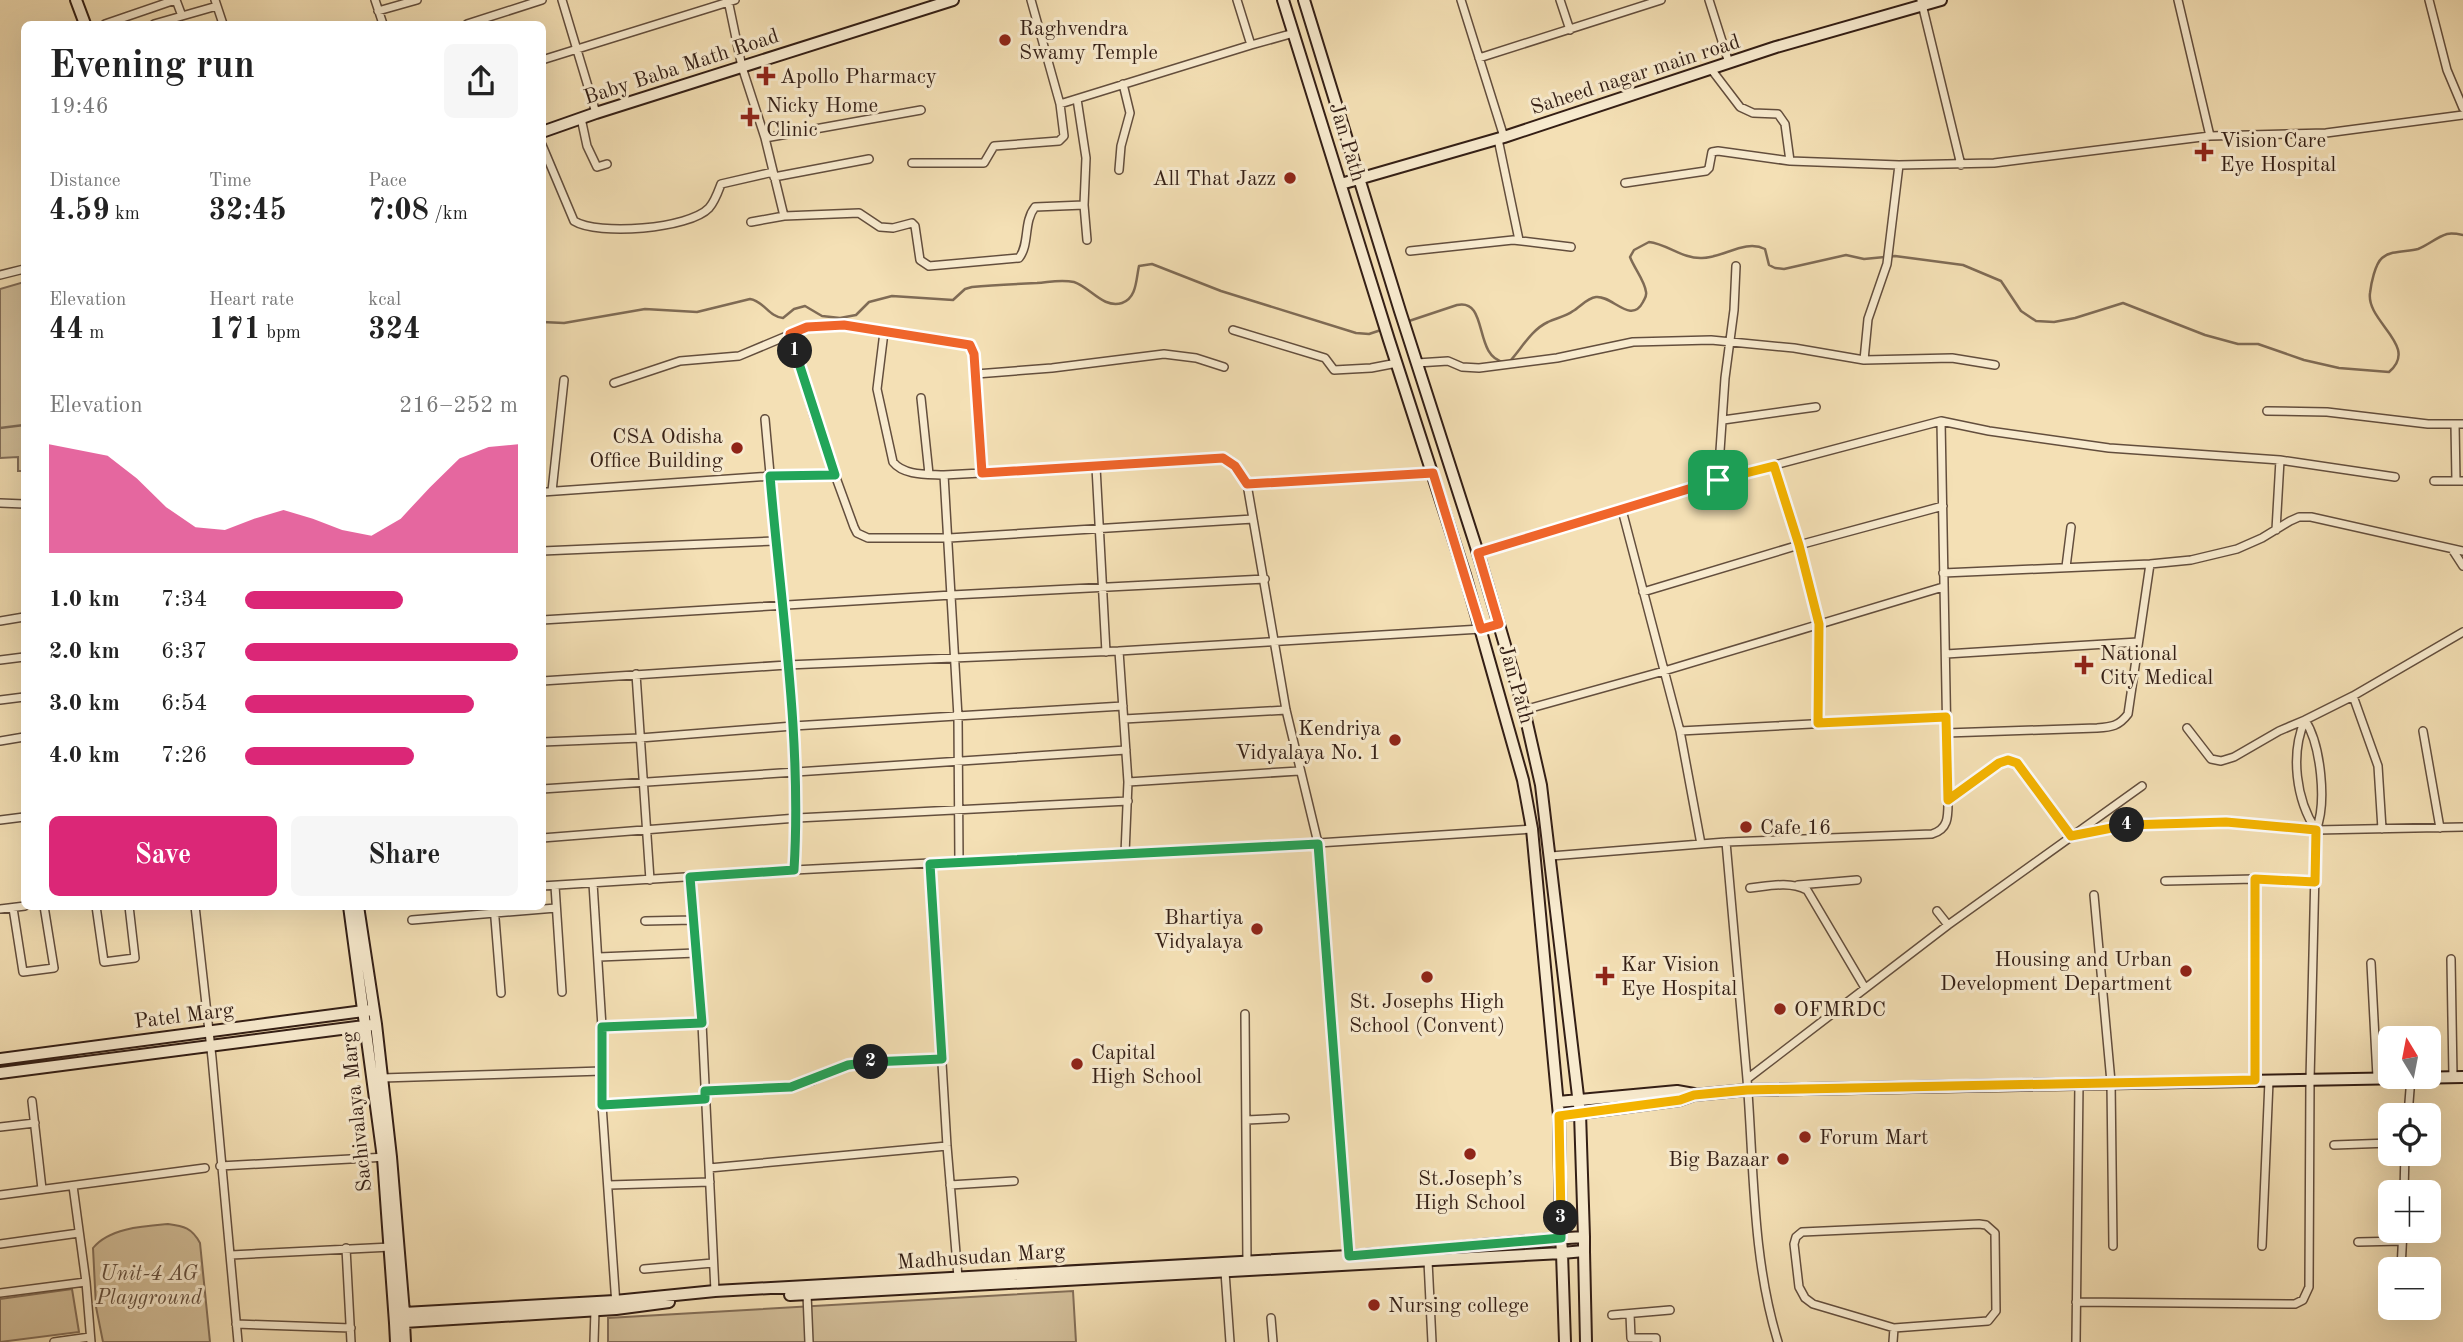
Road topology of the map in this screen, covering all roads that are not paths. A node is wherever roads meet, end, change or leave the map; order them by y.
1 (76, 0) edge
2 (84, 0) edge
3 (175, 0) edge
4 (375, 0) edge
5 (417, 0) edge
6 (542, 0) edge
7 (562, 0) edge
8 (953, 0) edge
9 (1031, 0) edge
10 (1237, 0) edge
11 (1283, 0) edge
12 (1304, 0) edge
13 (1461, 0) edge
14 (1560, 0) edge
15 (1661, 0) edge
16 (1709, 0) edge
17 (1941, 0) edge
18 (2178, 0) edge
19 (2429, 0) edge
20 (731, 1) edge
21 (216, 3) edge
22 (1922, 3) edge
23 (378, 11) junction
24 (182, 16) junction
25 (84, 21) edge
26 (91, 21) edge
27 (114, 21) edge
28 (164, 21) edge
29 (222, 21) edge
30 (382, 21) edge
31 (476, 21) edge
32 (1570, 30) junction
33 (1294, 33) junction
34 (1251, 45) junction
35 (577, 49) junction
36 (1479, 58) junction
37 (546, 59) edge
38 (1729, 63) junction
39 (742, 66) junction
40 (1711, 69) junction
41 (1123, 85) junction
42 (1077, 99) junction
43 (1060, 104) junction
44 (2463, 108) edge
45 (921, 110) dead end
46 (596, 113) junction
47 (2463, 115) edge
48 (581, 118) junction
49 (546, 131) edge
50 (2210, 136) junction
51 (765, 138) junction
52 (1501, 138) junction
53 (546, 154) edge
54 (869, 159) dead end
55 (1790, 161) junction
56 (912, 163) dead end
57 (607, 164) dead end
58 (1899, 165) junction
59 (1961, 165) junction
60 (1119, 170) dead end
61 (774, 174) junction
62 (1358, 179) junction
63 (1625, 183) dead end
64 (1341, 184) junction
65 (1084, 205) junction
66 (784, 216) junction
67 (751, 222) dead end
68 (1087, 240) dead end
69 (1519, 240) junction
70 (1571, 247) dead end
71 (1410, 251) dead end
72 (1736, 266) dead end
73 (21, 270) edge
74 (0, 275) edge
75 (1233, 330) dead end
76 (884, 332) junction
77 (790, 334) junction
78 (1728, 341) junction
79 (1864, 360) junction
80 (1397, 363) junction
81 (1417, 363) junction
82 (1995, 365) dead end
83 (1224, 367) dead end
84 (976, 374) junction
85 (564, 380) dead end
86 (614, 383) dead end
87 (921, 398) dead end
88 (1816, 407) dead end
89 (2267, 411) dead end
90 (765, 419) dead end
91 (1723, 420) junction
92 (1941, 421) junction
93 (2459, 424) edge
94 (2280, 460) junction
95 (1774, 466) junction
96 (1096, 467) junction
97 (982, 473) junction
98 (1433, 473) junction
99 (929, 474) junction
100 (835, 475) junction
101 (944, 475) junction
102 (770, 476) junction
103 (2395, 477) dead end
104 (1718, 480) junction
105 (2434, 481) dead end
106 (2460, 481) edge
107 (1247, 484) junction
108 (552, 491) junction
109 (546, 492) edge
110 (0, 503) edge
111 (21, 503) edge
112 (1943, 506) junction
113 (1622, 510) junction
114 (1253, 519) junction
115 (2071, 527) dead end
116 (1099, 528) junction
117 (2276, 530) junction
118 (949, 538) junction
119 (775, 541) junction
120 (1799, 545) junction
121 (2452, 549) junction
122 (546, 551) edge
123 (2463, 551) edge
124 (1478, 553) junction
125 (2150, 564) junction
126 (2463, 566) edge
127 (2066, 567) junction
128 (1943, 573) junction
129 (1265, 579) junction
130 (1943, 587) junction
131 (1102, 589) junction
132 (1643, 592) junction
133 (952, 595) junction
134 (781, 607) junction
135 (21, 618) edge
136 (546, 620) edge
137 (0, 621) edge
138 (1499, 624) junction
139 (1819, 624) junction
140 (1481, 629) junction
141 (2463, 632) edge
142 (1275, 642) junction
143 (2138, 642) junction
144 (1119, 651) junction
145 (1106, 652) junction
146 (1946, 654) junction
147 (21, 657) edge
148 (954, 657) junction
149 (0, 660) edge
150 (787, 665) junction
151 (1664, 671) junction
152 (636, 674) junction
153 (546, 681) edge
154 (2353, 696) junction
155 (21, 697) edge
156 (0, 700) edge
157 (1123, 706) junction
158 (1286, 710) junction
159 (1524, 710) junction
160 (1946, 717) junction
161 (958, 718) junction
162 (1124, 719) junction
163 (2305, 720) junction
164 (1818, 723) junction
165 (793, 726) junction
166 (2187, 729) dead end
167 (1680, 731) junction
168 (2423, 731) dead end
169 (1946, 733) junction
170 (21, 738) edge
171 (640, 738) junction
172 (0, 741) edge
173 (546, 742) edge
174 (1126, 750) junction
175 (959, 761) junction
176 (1299, 771) junction
177 (795, 774) junction
178 (643, 782) junction
179 (1128, 782) junction
180 (2141, 786) dead end
181 (546, 789) edge
182 (1948, 800) junction
183 (1128, 801) junction
184 (960, 809) junction
185 (21, 817) edge
186 (797, 818) junction
187 (0, 820) edge
188 (2463, 827) edge
189 (2440, 828) junction
190 (1532, 829) junction
191 (2382, 829) junction
192 (2316, 830) junction
193 (647, 831) junction
194 (2071, 836) junction
195 (546, 838) edge
196 (1726, 842) junction
197 (1318, 844) junction
198 (1701, 844) junction
199 (1125, 854) junction
200 (1551, 856) junction
201 (959, 862) junction
202 (930, 864) junction
203 (794, 870) junction
204 (690, 877) junction
205 (2255, 879) junction
206 (650, 880) junction
207 (1857, 880) dead end
208 (2165, 881) dead end
209 (2315, 882) junction
210 (593, 883) junction
211 (1797, 885) junction
212 (546, 886) edge
213 (555, 886) junction
214 (1750, 888) dead end
215 (2094, 895) dead end
216 (21, 907) edge
217 (13, 908) junction
218 (546, 908) edge
219 (556, 908) junction
220 (0, 909) edge
221 (45, 910) edge
222 (97, 910) edge
223 (129, 910) edge
224 (195, 910) edge
225 (350, 910) edge
226 (358, 910) edge
227 (494, 910) edge
228 (1937, 911) dead end
229 (412, 920) dead end
230 (694, 920) junction
231 (645, 921) dead end
232 (1948, 925) junction
233 (696, 953) junction
234 (599, 957) junction
235 (2451, 959) dead end
236 (2371, 963) dead end
237 (1865, 988) junction
238 (562, 992) dead end
239 (501, 993) dead end
240 (369, 1011) junction
241 (1245, 1014) dead end
242 (702, 1023) junction
243 (371, 1025) junction
244 (602, 1027) junction
245 (207, 1031) junction
246 (210, 1044) junction
247 (0, 1059) edge
248 (942, 1059) junction
249 (602, 1071) junction
250 (0, 1073) edge
251 (2377, 1077) joint
252 (2441, 1077) edge
253 (2461, 1077) edge
254 (382, 1078) junction
255 (2255, 1080) junction
256 (2310, 1080) junction
257 (2269, 1081) junction
258 (2111, 1082) junction
259 (2079, 1083) junction
260 (1747, 1085) junction
261 (705, 1095) junction
262 (1694, 1095) junction
263 (1578, 1099) junction
264 (32, 1101) dead end
265 (1558, 1102) junction
266 (602, 1105) junction
267 (1580, 1113) junction
268 (1559, 1116) junction
269 (1284, 1118) dead end
270 (1247, 1121) junction
271 (35, 1123) junction
272 (0, 1128) edge
273 (2378, 1143) edge
274 (2334, 1145) dead end
275 (947, 1146) junction
276 (387, 1157) junction
277 (220, 1166) junction
278 (205, 1168) dead end
279 (709, 1168) junction
280 (1014, 1181) dead end
281 (710, 1182) junction
282 (609, 1185) junction
283 (950, 1185) junction
284 (73, 1186) junction
285 (42, 1189) junction
286 (0, 1195) edge
287 (79, 1233) junction
288 (1584, 1237) junction
289 (1561, 1238) junction
290 (2358, 1242) dead end
291 (2378, 1242) edge
292 (0, 1244) edge
293 (2262, 1246) dead end
294 (393, 1247) junction
295 (2113, 1247) dead end
296 (346, 1248) junction
297 (1584, 1251) junction
298 (1562, 1253) junction
299 (231, 1255) junction
300 (1349, 1256) junction
301 (1428, 1261) junction
302 (713, 1262) junction
303 (1247, 1262) junction
304 (643, 1269) dead end
305 (1225, 1272) junction
306 (957, 1277) junction
307 (86, 1282) junction
308 (715, 1291) junction
309 (0, 1293) edge
310 (807, 1294) junction
311 (2076, 1302) junction
312 (616, 1305) junction
313 (595, 1310) junction
314 (1670, 1310) dead end
315 (1630, 1314) junction
316 (1612, 1315) dead end
317 (399, 1318) junction
318 (1271, 1318) dead end
319 (236, 1324) junction
320 (351, 1328) junction
321 (1894, 1328) junction
322 (91, 1340) edge
323 (54, 1342) edge
324 (238, 1342) edge
325 (351, 1342) edge
326 (396, 1342) edge
327 (405, 1342) edge
328 (594, 1342) edge
329 (809, 1342) edge
330 (1230, 1342) edge
331 (1273, 1342) edge
332 (1433, 1342) edge
333 (1565, 1342) edge
334 (1586, 1342) edge
335 (1656, 1342) edge
336 (1778, 1342) edge
337 (1893, 1342) edge
338 (2076, 1342) edge

1 - 25 main road
2 - 26 main road
3 - 24 street
3 - 27 street
4 - 23 street
5 - 23 street
6 - 31 street
7 - 35 street
8 - 39 main road, Baby Baba Math Road
9 - 43 street
10 - 34 street
11 - 33 main road, Jan Path
12 - 62 main road, Jan Path
13 - 36 street
14 - 32 street
15 - 32 street
16 - 38 street
17 - 22 main road, Saheed nagar main road
18 - 50 street
19 - 44 street
20 - 35 street
20 - 39 street
21 - 24 street
21 - 29 street
22 - 38 main road, Saheed nagar main road
22 - 59 street
23 - 30 street
24 - 28 street
32 - 36 street
33 - 34 street
33 - 64 main road, Jan Path
34 - 41 street
35 - 37 street
35 - 46 street
36 - 52 street
38 - 40 main road, Saheed nagar main road
39 - 46 main road, Baby Baba Math Road
39 - 51 street
40 - 52 main road, Saheed nagar main road
40 - 55 street
41 - 42 street
41 - 60 street
42 - 43 street
42 - 65 street
43 - 56 street
45 - 51 street
46 - 48 main road, Baby Baba Math Road
47 - 50 street
48 - 49 main road, Baby Baba Math Road
48 - 57 street
50 - 59 street
51 - 61 street
52 - 62 main road, Saheed nagar main road
52 - 69 street
53 - 61 street
54 - 61 street
55 - 58 street
55 - 63 street
58 - 59 street
58 - 79 street
61 - 66 street
62 - 64 main road, Saheed nagar main road
62 - 81 main road, Jan Path
64 - 80 main road, Jan Path
65 - 66 street
65 - 68 street
66 - 67 street
69 - 70 street
69 - 71 street
72 - 78 street
73 - 74 street
75 - 80 street
76 - 77 street
76 - 84 street
76 - 99 street
77 - 86 street
77 - 100 street
78 - 79 street
78 - 81 street
78 - 91 street
79 - 82 street
80 - 98 main road, Jan Path
81 - 124 main road, Jan Path
83 - 84 street
84 - 97 street
85 - 108 street
87 - 99 street
88 - 91 street
89 - 93 street
90 - 102 street
91 - 104 street
92 - 94 street
92 - 95 street
92 - 112 street
93 - 106 street
94 - 103 street
94 - 117 street
95 - 104 street
95 - 120 street
96 - 97 street
96 - 107 street
96 - 116 street
97 - 101 street
98 - 107 street
98 - 140 main road, Jan Path
99 - 101 street
100 - 102 street
100 - 118 street
101 - 118 street
102 - 108 street
102 - 119 street
104 - 113 street
105 - 106 street
107 - 114 street
108 - 109 street
110 - 111 street
112 - 120 street
112 - 128 street
113 - 124 street
113 - 132 street
114 - 116 street
114 - 129 street
115 - 127 street
116 - 118 street
116 - 131 street
117 - 121 street
117 - 125 street
118 - 133 street
119 - 122 street
119 - 134 street
120 - 132 street
120 - 139 street
121 - 123 street
121 - 126 street
124 - 138 main road, Jan Path
125 - 127 street
125 - 143 street
127 - 128 street
128 - 130 street
129 - 131 street
129 - 142 street
130 - 139 street
130 - 146 street
131 - 133 street
131 - 145 street
132 - 151 street
133 - 134 street
133 - 148 street
134 - 136 street
134 - 150 street
135 - 137 street
138 - 140 street
138 - 159 main road, Jan Path
139 - 151 street
139 - 164 street
140 - 142 street
140 - 190 main road, Jan Path
141 - 154 street
142 - 144 street
142 - 158 street
143 - 146 street
143 - 169 street
144 - 145 street
144 - 157 street
145 - 148 street
146 - 160 street
147 - 149 street
148 - 150 street
148 - 161 street
150 - 152 street
150 - 165 street
151 - 159 street
151 - 167 street
152 - 153 street
152 - 171 street
154 - 163 street
154 - 191 street
155 - 156 street
157 - 161 street
157 - 162 street
158 - 162 street
158 - 176 street
159 - 200 main road, Jan Path
160 - 164 street
160 - 169 street
161 - 165 street
161 - 175 street
162 - 174 street
163 - 166 street
163 - 192 street
163 - 192 street
164 - 167 street
165 - 171 street
165 - 177 street
167 - 198 street
168 - 189 street
169 - 182 street
170 - 172 street
171 - 173 street
171 - 178 street
174 - 175 street
174 - 179 street
175 - 177 street
175 - 184 street
176 - 179 street
176 - 197 street
177 - 178 street
177 - 186 street
178 - 181 street
178 - 193 street
179 - 183 street
180 - 194 street
182 - 194 street
182 - 196 street
183 - 184 street
183 - 199 street
184 - 186 street
184 - 201 street
185 - 187 street
186 - 193 street
186 - 203 street
188 - 189 street
189 - 191 street
190 - 197 street
190 - 265 main road, Jan Path
191 - 192 street
192 - 194 street
192 - 209 street
193 - 195 street
193 - 206 street
194 - 232 street
196 - 198 street
196 - 260 street
197 - 199 street
197 - 300 street
198 - 200 street
199 - 201 street
200 - 263 main road, Jan Path
201 - 202 street
202 - 203 street
202 - 248 street
203 - 204 street
204 - 206 street
204 - 230 street
205 - 208 street
205 - 209 street
205 - 255 street
206 - 210 street
207 - 211 street
209 - 256 street
210 - 213 street
210 - 234 street
211 - 214 street
211 - 237 street
212 - 213 street
213 - 219 street
215 - 258 street
216 - 217 street
217 - 220 street
217 - 221 street
218 - 219 street
219 - 238 street
222 - 223 street
224 - 245 street
225 - 240 main road, Sachivalaya Marg
226 - 240 main road, Sachivalaya Marg
227 - 229 street
227 - 239 street
228 - 232 street
230 - 231 street
230 - 233 street
232 - 237 street
233 - 234 street
233 - 242 street
234 - 244 street
235 - 253 street
236 - 251 street
237 - 260 street
240 - 243 main road, Sachivalaya Marg
240 - 245 main road, Patel Marg
241 - 270 street
242 - 244 street
242 - 261 street
243 - 246 main road, Patel Marg
243 - 254 main road, Sachivalaya Marg
243 - 276 main road, Sachivalaya Marg
244 - 249 street
245 - 246 street
245 - 247 main road, Patel Marg
246 - 250 main road, Patel Marg
246 - 277 street
248 - 261 street
248 - 275 street
249 - 254 street
249 - 266 street
251 - 256 main road
252 - 253 main road
254 - 276 main road, Sachivalaya Marg
255 - 257 main road
255 - 258 main road
256 - 257 main road
256 - 311 street
257 - 293 street
258 - 259 main road
258 - 295 street
259 - 260 main road
259 - 311 street
260 - 262 main road
260 - 336 street
261 - 266 street
261 - 279 street
262 - 263 main road
262 - 267 main road
263 - 265 main road
263 - 267 main road, Jan Path
264 - 271 street
265 - 268 main road, Jan Path
266 - 282 street
267 - 268 main road
267 - 288 main road, Jan Path
268 - 289 main road, Jan Path
269 - 270 street
270 - 303 street
271 - 272 street
271 - 285 street
273 - 274 street
275 - 279 street
275 - 283 street
276 - 277 street
276 - 294 main road, Sachivalaya Marg
277 - 299 street
278 - 284 street
279 - 281 street
280 - 283 street
281 - 282 street
281 - 302 street
282 - 312 street
283 - 306 street
284 - 285 street
284 - 287 street
285 - 286 street
287 - 292 street
287 - 307 street
288 - 289 main road, Madhusudan Marg
288 - 297 main road, Jan Path
289 - 298 main road, Jan Path
289 - 300 main road, Madhusudan Marg
290 - 291 street
294 - 296 street
294 - 317 main road, Sachivalaya Marg
296 - 299 street
296 - 320 street
297 - 298 main road, Madhusudan Marg
297 - 334 main road
298 - 301 main road, Madhusudan Marg
298 - 333 main road
299 - 319 street
300 - 303 main road, Madhusudan Marg
301 - 305 main road, Madhusudan Marg
301 - 332 street
302 - 304 street
302 - 308 street
303 - 306 main road, Madhusudan Marg
305 - 310 main road, Madhusudan Marg
305 - 330 street
306 - 308 main road, Madhusudan Marg
307 - 309 street
307 - 322 street
308 - 312 main road, Madhusudan Marg
310 - 312 main road, Madhusudan Marg
310 - 329 street
311 - 338 street
312 - 313 main road, Madhusudan Marg
312 - 317 main road, Madhusudan Marg
313 - 317 main road, Madhusudan Marg
313 - 328 street
314 - 315 street
315 - 316 street
315 - 335 street
317 - 326 main road, Sachivalaya Marg
317 - 327 main road, Sachivalaya Marg
318 - 331 street
319 - 320 street
319 - 324 street
320 - 325 street
321 - 321 street
321 - 337 street
322 - 323 street

